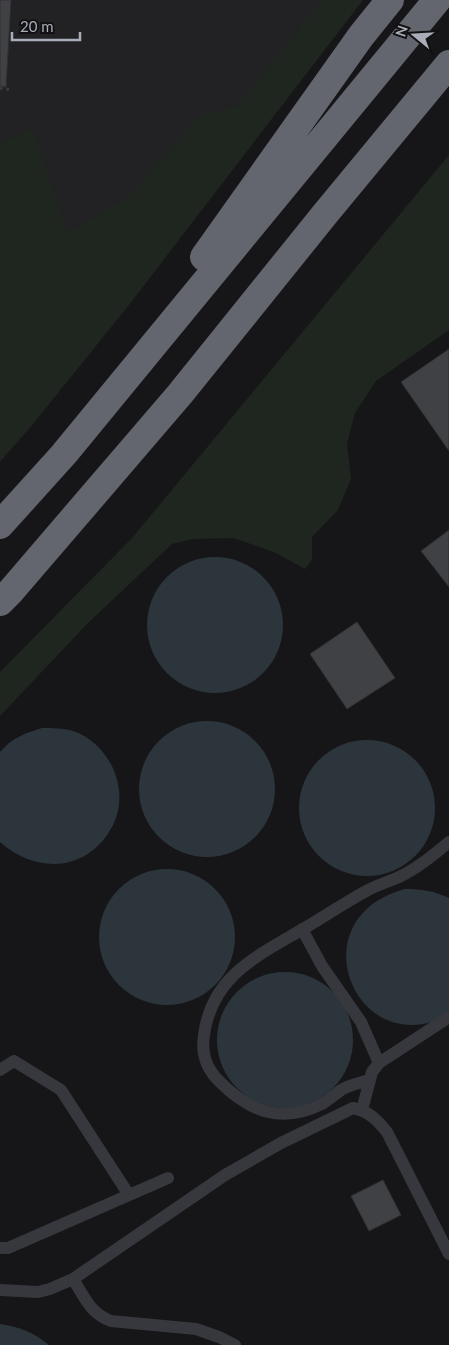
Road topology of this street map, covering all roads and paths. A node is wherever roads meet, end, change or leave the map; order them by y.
1 (390, 0) edge
2 (437, 0) edge
3 (449, 64) edge
4 (0, 88) edge
5 (12, 90) dead end
6 (449, 94) edge
7 (325, 214) junction
8 (64, 454) junction
9 (0, 525) edge
10 (0, 602) edge
11 (449, 842) edge
12 (302, 929) junction
13 (449, 1017) edge
14 (379, 1064) junction
15 (0, 1070) edge
16 (369, 1080) junction
17 (362, 1110) junction
18 (168, 1178) dead end
19 (129, 1195) junction
20 (0, 1248) edge
21 (449, 1254) edge
22 (73, 1279) junction
23 (0, 1290) edge
24 (235, 1345) edge

1 - 8 highway
2 - 8 highway
3 - 7 highway
4 - 5 path
6 - 7 highway
7 - 10 highway
8 - 9 highway
11 - 12 lane
12 - 14 lane
12 - 16 lane
13 - 14 lane
14 - 16 lane
15 - 19 lane
16 - 17 lane
17 - 21 lane
17 - 22 lane
18 - 19 lane
19 - 20 lane
22 - 23 lane
22 - 24 lane

